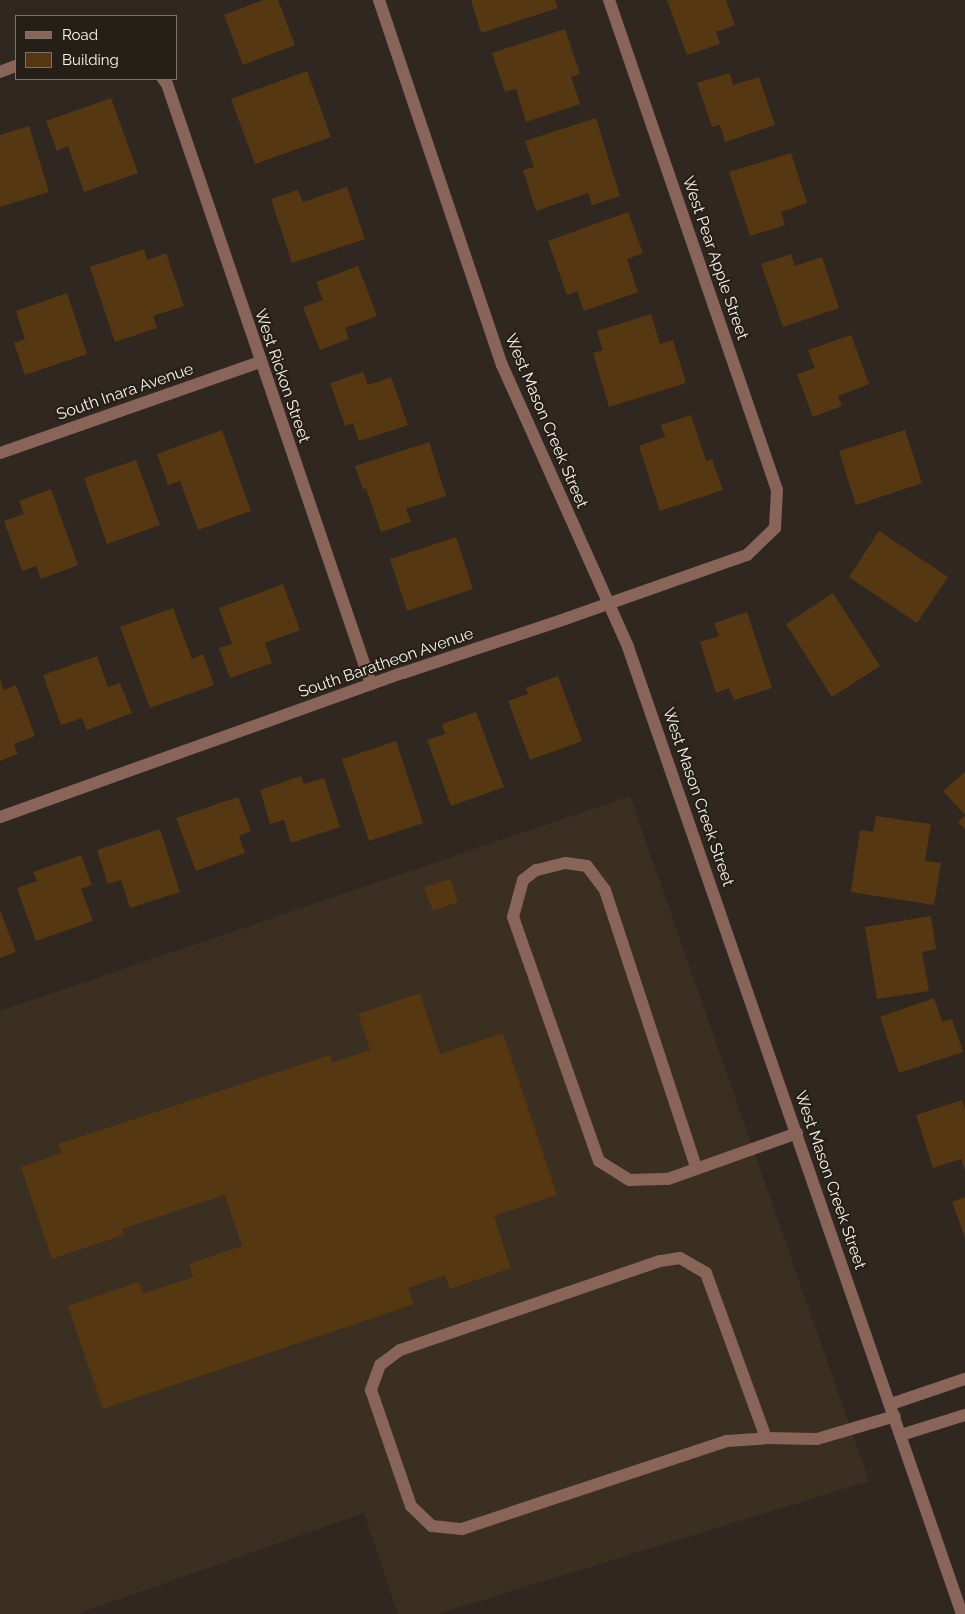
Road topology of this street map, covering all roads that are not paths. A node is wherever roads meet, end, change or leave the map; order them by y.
1 (379, 0) edge
2 (609, 0) edge
3 (15, 66) edge
4 (0, 72) edge
5 (164, 80) edge
6 (260, 362) junction
7 (0, 453) edge
8 (775, 528) joint
9 (608, 602) junction
10 (371, 684) junction
11 (0, 817) edge
12 (797, 1133) junction
13 (696, 1167) junction
14 (965, 1379) edge
15 (893, 1410) junction
16 (965, 1415) edge
17 (901, 1435) junction
18 (766, 1438) junction
19 (962, 1614) edge

1 - 9 street, West Mason Creek Street
2 - 8 street, West Pear Apple Street
3 - 4 street
5 - 6 street, West Rickon Street
6 - 7 street, South Inara Avenue
6 - 10 street, West Rickon Street
8 - 9 street, South Baratheon Avenue
9 - 10 street, South Baratheon Avenue
9 - 12 street, West Mason Creek Street
10 - 11 street, South Baratheon Avenue
12 - 13 street
12 - 15 street, West Mason Creek Street
13 - 13 street
14 - 15 street
15 - 17 street, West Mason Creek Street
15 - 18 street
16 - 17 street
17 - 19 street, West Mason Creek Street
18 - 18 street

